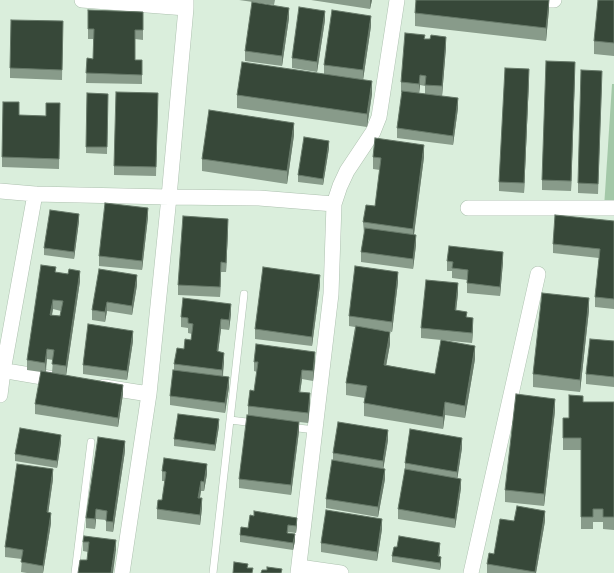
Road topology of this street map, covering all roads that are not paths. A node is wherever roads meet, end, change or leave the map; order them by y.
1 (82, 0) edge
2 (397, 0) edge
3 (548, 0) edge
4 (554, 0) edge
5 (186, 4) edge
6 (0, 191) edge
7 (35, 194) junction
8 (169, 197) junction
9 (334, 204) junction
10 (468, 208) dead end
11 (614, 208) edge
12 (538, 274) dead end
13 (244, 294) dead end
14 (2, 371) edge
15 (72, 382) edge
16 (87, 384) edge
17 (149, 394) junction
18 (0, 395) edge
19 (230, 420) junction
20 (266, 424) edge
21 (280, 426) edge
22 (315, 430) junction
23 (90, 442) dead end
24 (298, 570) edge
25 (75, 573) edge
26 (122, 573) edge
27 (212, 573) edge
28 (341, 573) edge
29 (471, 573) edge

1 - 5 street
2 - 9 street
3 - 4 street
5 - 8 street
6 - 7 street
7 - 8 street
7 - 14 street
8 - 9 street
8 - 17 street
9 - 22 street
10 - 11 street
12 - 29 street
13 - 19 lane
14 - 15 street
14 - 18 street
16 - 17 street
17 - 26 street
19 - 20 lane
19 - 27 lane
21 - 22 lane
22 - 24 street
23 - 25 lane
24 - 28 street

